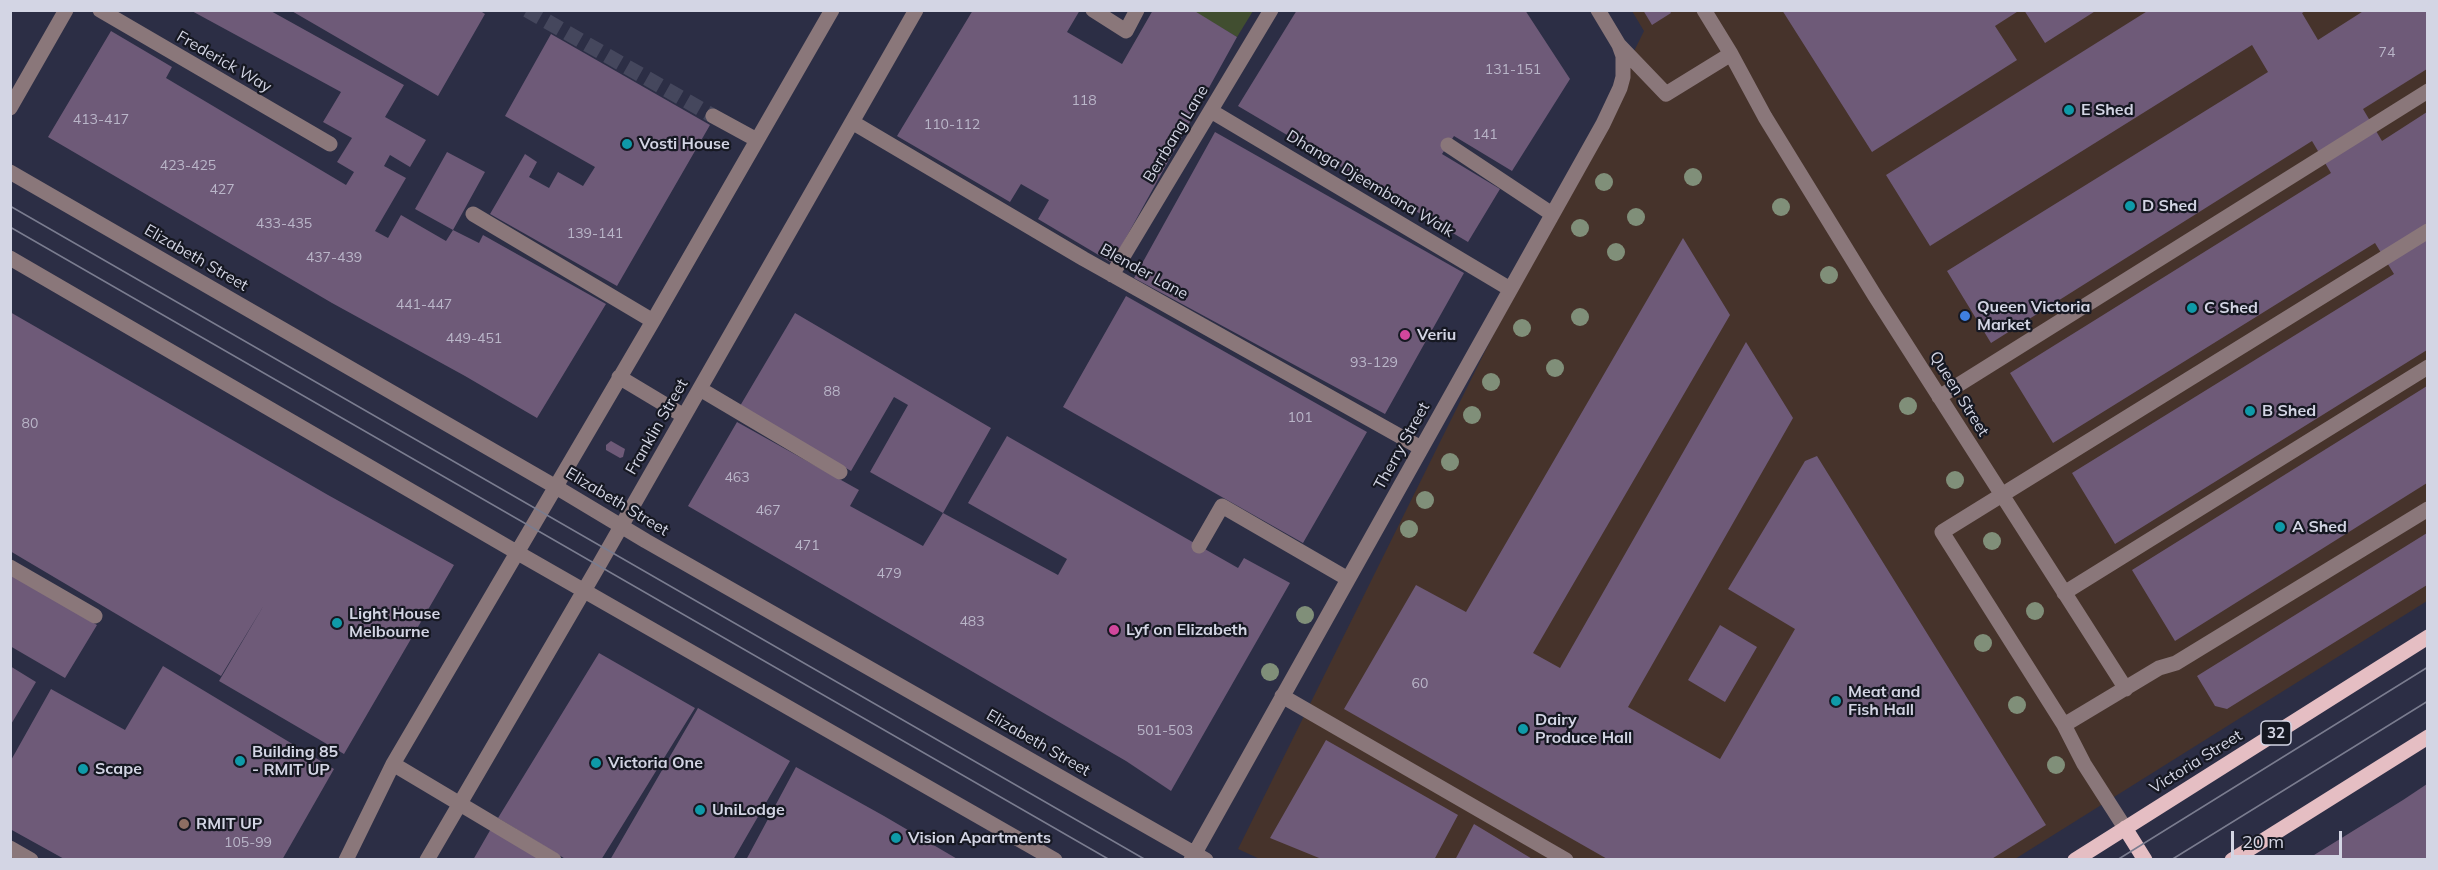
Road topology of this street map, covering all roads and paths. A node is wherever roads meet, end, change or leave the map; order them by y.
1 (66, 10) edge
2 (100, 10) edge
3 (832, 10) edge
4 (916, 10) edge
5 (1093, 10) edge
6 (1137, 10) edge
7 (1271, 10) edge
8 (1598, 10) edge
9 (1704, 10) edge
10 (1619, 45) junction
11 (1731, 54) junction
12 (2427, 91) edge
13 (10, 108) edge
14 (1211, 111) junction
15 (713, 116) tunnel mouth
16 (852, 122) junction
17 (758, 140) junction
18 (330, 144) dead end
19 (1448, 145) dead end
20 (10, 172) edge
21 (473, 213) dead end
22 (1552, 214) junction
23 (2427, 231) edge
24 (10, 258) edge
25 (1112, 275) junction
26 (1510, 289) junction
27 (653, 321) junction
28 (2427, 368) edge
29 (619, 378) junction
30 (700, 389) junction
31 (1939, 397) junction
32 (684, 416) junction
33 (1422, 448) junction
34 (840, 472) dead end
35 (556, 487) junction
36 (2002, 495) junction
37 (2427, 509) edge
38 (621, 526) junction
39 (1199, 546) dead end
40 (518, 552) junction
41 (10, 567) edge
42 (1348, 579) junction
43 (584, 590) junction
44 (2064, 592) junction
45 (94, 616) dead end
46 (2427, 637) edge
47 (2126, 689) junction
48 (1282, 696) junction
49 (2064, 726) junction
50 (2427, 736) edge
51 (393, 764) junction
52 (460, 804) junction
53 (2125, 828) junction
54 (10, 848) edge
55 (1197, 858) edge
56 (31, 860) edge
57 (346, 860) edge
58 (427, 860) edge
59 (554, 860) edge
60 (1055, 860) edge
61 (1566, 860) edge
62 (2075, 860) edge
63 (2145, 860) edge
64 (2232, 860) edge

1 - 13 street
2 - 18 street, Frederick Way
3 - 17 street
4 - 16 street, Franklin Street
5 - 6 street
7 - 14 street, Berrbang Lane
8 - 10 street
9 - 11 street, Queen Street
10 - 11 street
10 - 22 street, Therry Street
11 - 31 street, Queen Street
12 - 31 street
14 - 25 street, Berrbang Lane
14 - 26 street, Dhanga Djeembana Walk
15 - 17 street
16 - 25 street, Blender Lane
16 - 30 street, Franklin Street
17 - 27 street
19 - 22 street
20 - 35 street, Elizabeth Street
21 - 27 street
22 - 26 street, Therry Street
23 - 36 street
24 - 40 street
25 - 33 street, Blender Lane
26 - 33 street, Therry Street
27 - 29 street
28 - 44 street
29 - 32 street
29 - 35 street
30 - 32 street, Franklin Street
30 - 34 street
31 - 36 street, Queen Street
32 - 38 street, Franklin Street
33 - 42 street, Therry Street
35 - 38 street, Elizabeth Street
35 - 40 street
36 - 44 street, Queen Street
36 - 49 street
37 - 47 street
38 - 43 street, Franklin Street
38 - 55 street, Elizabeth Street
39 - 42 street
40 - 43 street
40 - 51 street
41 - 45 street
42 - 48 street, Therry Street
43 - 52 street, Franklin Street
43 - 60 street
44 - 47 street, Queen Street
46 - 53 main road, Victoria Street / 32
47 - 49 street
48 - 55 street, Therry Street
48 - 61 street
49 - 53 street
50 - 64 main road
51 - 52 street
51 - 57 street
52 - 58 street, Franklin Street
52 - 59 street
53 - 62 main road, Victoria Street / 32
53 - 63 main road
54 - 56 street

